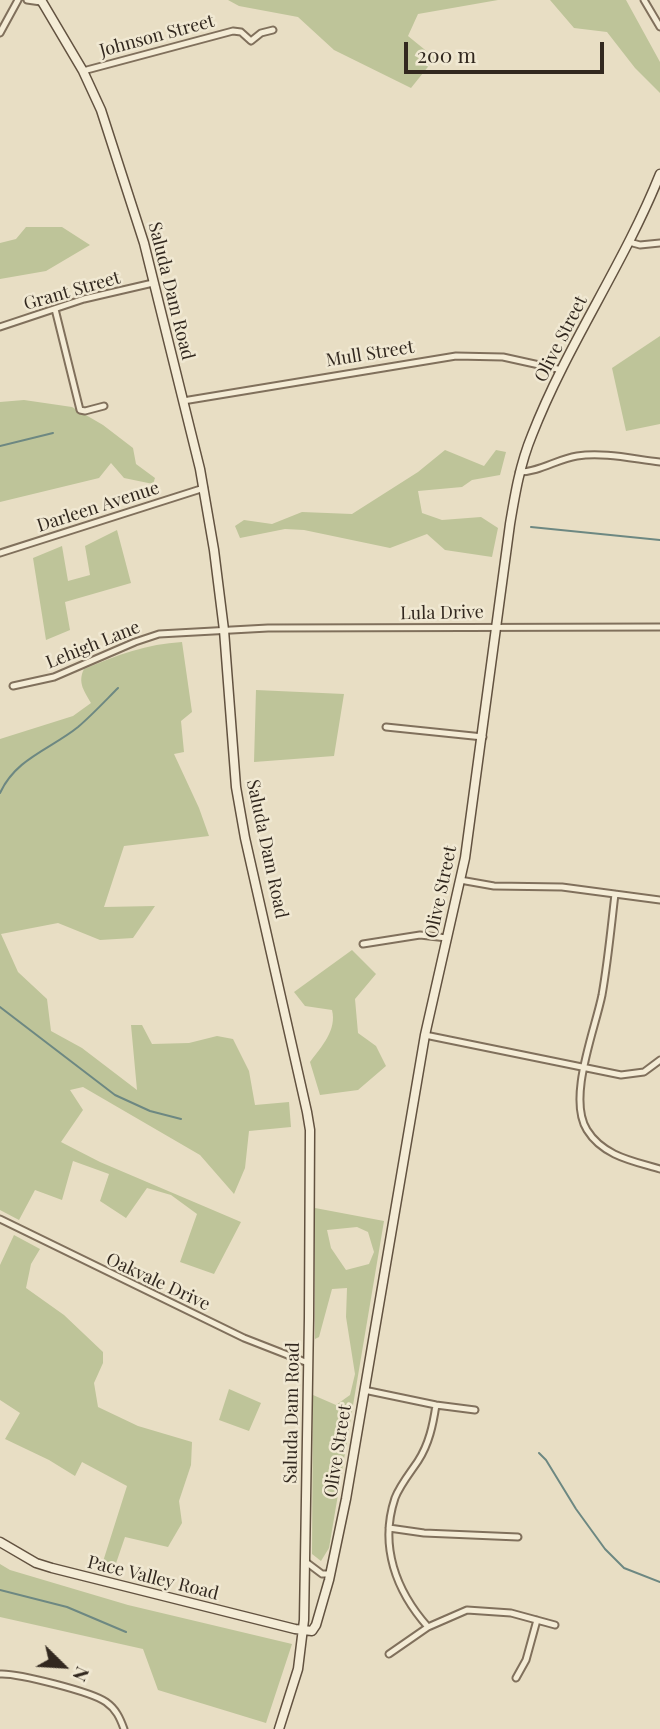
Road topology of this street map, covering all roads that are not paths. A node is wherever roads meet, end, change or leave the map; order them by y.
1 (18, 0) edge
2 (27, 0) edge
3 (644, 0) edge
4 (41, 1) edge
5 (660, 27) edge
6 (272, 30) dead end
7 (0, 33) edge
8 (83, 71) junction
9 (660, 174) edge
10 (629, 242) junction
11 (660, 243) edge
12 (153, 283) junction
13 (55, 309) junction
14 (0, 327) edge
15 (562, 370) junction
16 (183, 401) junction
17 (104, 406) dead end
18 (660, 463) edge
19 (519, 472) junction
20 (204, 488) junction
21 (0, 553) edge
22 (497, 626) junction
23 (660, 626) edge
24 (224, 630) junction
25 (13, 686) dead end
26 (386, 727) dead end
27 (483, 737) junction
28 (460, 880) junction
29 (615, 894) junction
30 (660, 900) edge
31 (447, 938) junction
32 (363, 944) dead end
33 (425, 1035) junction
34 (660, 1060) edge
35 (585, 1068) junction
36 (660, 1169) edge
37 (0, 1219) edge
38 (308, 1363) junction
39 (364, 1390) junction
40 (436, 1405) junction
41 (475, 1410) dead end
42 (389, 1528) junction
43 (518, 1537) dead end
44 (0, 1542) edge
45 (304, 1561) junction
46 (330, 1574) junction
47 (537, 1620) junction
48 (555, 1625) dead end
49 (428, 1627) junction
50 (303, 1630) junction
51 (389, 1654) dead end
52 (0, 1674) edge
53 (516, 1678) dead end
54 (124, 1729) edge
55 (279, 1729) edge

1 - 7 street
2 - 4 street
3 - 5 street
4 - 8 street, Saluda Dam Road
6 - 8 street, Johnson Street
8 - 12 street, Saluda Dam Road
9 - 10 street, Olive Street
10 - 11 street
10 - 15 street, Olive Street
12 - 13 street, Grant Street
12 - 16 street, Saluda Dam Road
13 - 14 street, Grant Street
13 - 17 street
15 - 16 street, Mull Street
15 - 19 street, Olive Street
16 - 20 street, Saluda Dam Road
18 - 19 street
19 - 22 street, Olive Street
20 - 21 street, Darleen Avenue
20 - 24 street, Saluda Dam Road
22 - 23 street, Lula Drive
22 - 24 street, Lula Drive
22 - 27 street, Olive Street
24 - 25 street, Lehigh Lane
24 - 38 street, Saluda Dam Road
26 - 27 street
27 - 28 street, Olive Street
28 - 29 street
28 - 31 street, Olive Street
29 - 30 street
29 - 35 street
31 - 32 street
31 - 33 street, Olive Street
33 - 35 street
33 - 39 street, Olive Street
34 - 35 street
35 - 36 street
37 - 38 street, Oakvale Drive
38 - 45 street, Saluda Dam Road
39 - 40 street
39 - 46 street, Olive Street
40 - 41 street
40 - 42 street
42 - 43 street
42 - 49 street
44 - 50 street, Pace Valley Road
45 - 46 street
45 - 50 street, Saluda Dam Road
46 - 50 street, Olive Street
47 - 48 street
47 - 49 street
47 - 53 street
49 - 51 street
50 - 55 street, Saluda Dam Road
52 - 54 street

